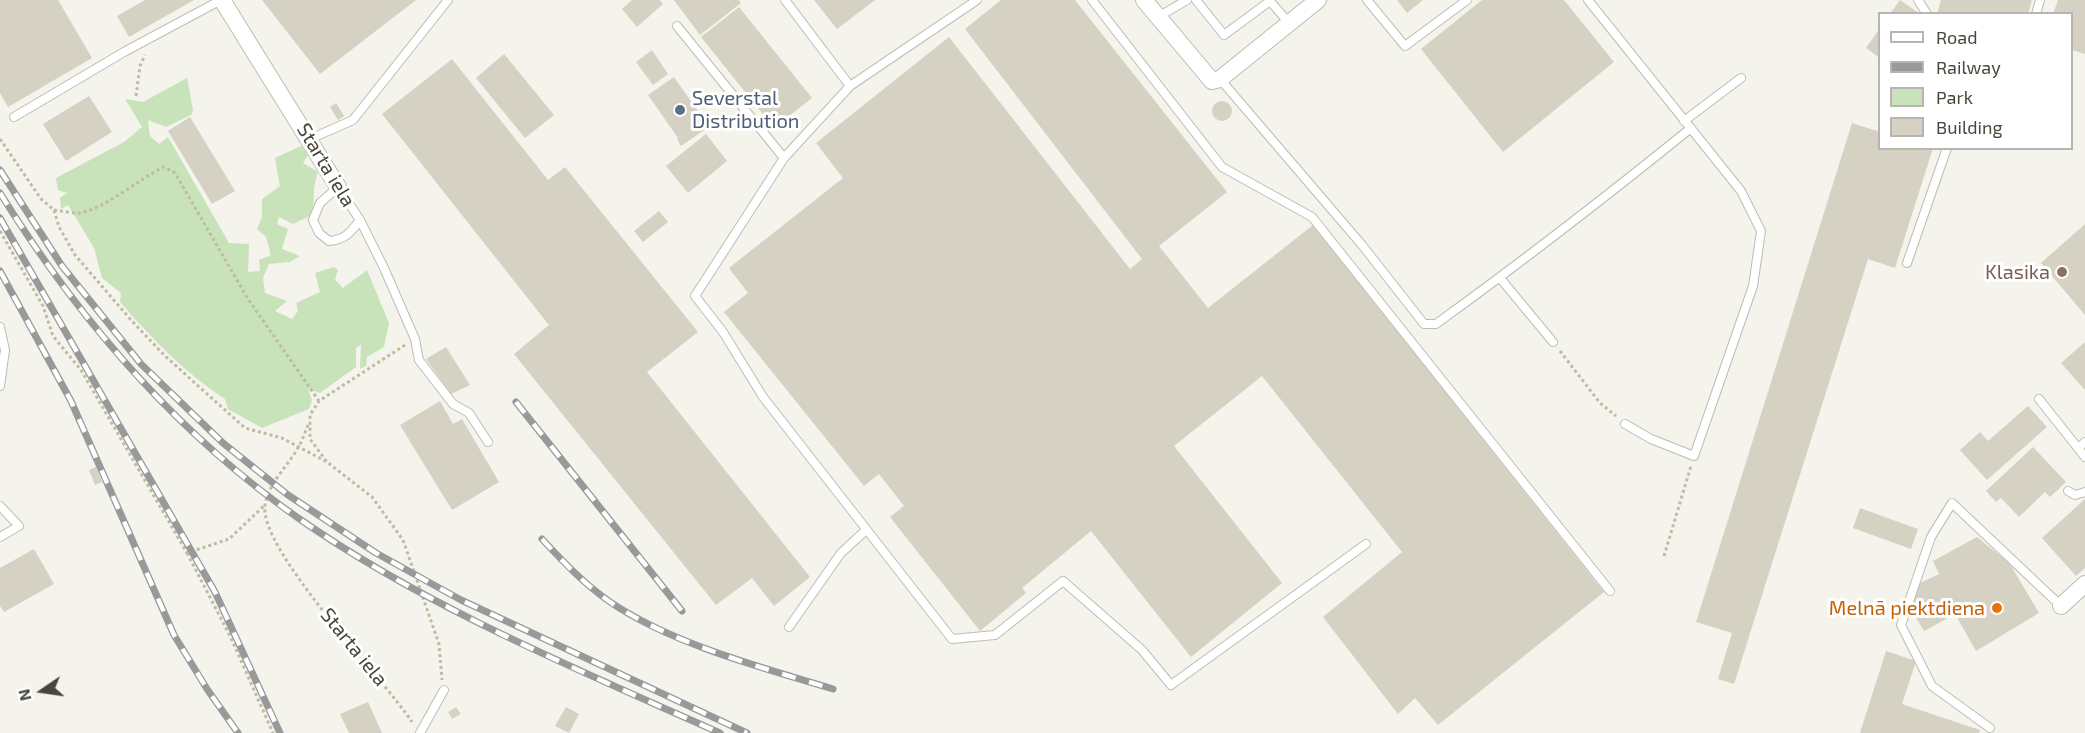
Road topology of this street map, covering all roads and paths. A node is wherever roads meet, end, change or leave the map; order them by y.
1 (222, 0) edge
2 (448, 0) edge
3 (785, 0) edge
4 (978, 0) edge
5 (1092, 0) edge
6 (1144, 0) edge
7 (1187, 0) edge
8 (1196, 0) edge
9 (1269, 0) edge
10 (1318, 0) edge
11 (1367, 0) edge
12 (1467, 0) edge
13 (1587, 0) edge
14 (1158, 16) junction
15 (1289, 23) junction
16 (677, 26) dead end
17 (153, 37) junction
18 (1741, 78) dead end
19 (1220, 79) junction
20 (850, 86) junction
21 (136, 96) dead end
22 (14, 117) dead end
23 (1684, 121) junction
24 (1690, 128) junction
25 (0, 139) edge
26 (310, 139) junction
27 (1946, 150) edge
28 (784, 158) junction
29 (338, 187) junction
30 (54, 210) junction
31 (360, 220) junction
32 (0, 231) edge
33 (1907, 263) dead end
34 (1500, 278) junction
35 (0, 327) edge
36 (415, 339) junction
37 (1553, 342) joint
38 (0, 386) edge
39 (2039, 399) dead end
40 (318, 401) junction
41 (308, 424) junction
42 (1625, 424) joint
43 (488, 442) dead end
44 (2085, 442) edge
45 (300, 445) junction
46 (2078, 448) junction
47 (1694, 456) junction
48 (2085, 457) edge
49 (327, 462) junction
50 (2067, 491) dead end
51 (2085, 492) edge
52 (0, 506) edge
53 (265, 506) junction
54 (866, 530) junction
55 (0, 537) edge
56 (1366, 544) dead end
57 (187, 553) junction
58 (1664, 556) dead end
59 (2085, 584) edge
60 (1610, 591) dead end
61 (2061, 606) joint
62 (789, 627) dead end
63 (444, 690) joint
64 (1990, 728) dead end
65 (273, 733) edge
66 (420, 733) edge

1 - 17 lane
1 - 26 street, Starta iela
2 - 26 lane
3 - 20 lane
4 - 20 lane
5 - 60 lane
6 - 14 street
7 - 14 lane
8 - 9 lane
9 - 15 lane
10 - 15 street
11 - 12 lane
13 - 23 lane
14 - 19 street
15 - 19 street
16 - 28 lane
17 - 21 path
17 - 22 lane
18 - 23 lane
19 - 34 lane
20 - 28 lane
23 - 24 lane
24 - 34 lane
24 - 47 lane
25 - 30 path
26 - 29 street, Starta iela
27 - 33 lane
28 - 54 lane
29 - 31 lane, Starta iela
29 - 31 lane
30 - 40 path
30 - 45 path
31 - 36 lane, Starta iela
32 - 57 path
34 - 37 lane
35 - 38 lane
36 - 40 path
36 - 43 lane, Starta iela
37 - 42 path
39 - 46 lane
40 - 41 path
41 - 45 path
41 - 49 path
42 - 47 lane
44 - 46 lane
45 - 49 path
45 - 53 path
46 - 48 lane
47 - 58 path
49 - 63 path
50 - 51 lane
52 - 55 lane
53 - 57 path
53 - 66 path, Starta iela
54 - 56 lane
54 - 62 lane
57 - 65 path
59 - 61 street
61 - 64 lane
63 - 66 lane

